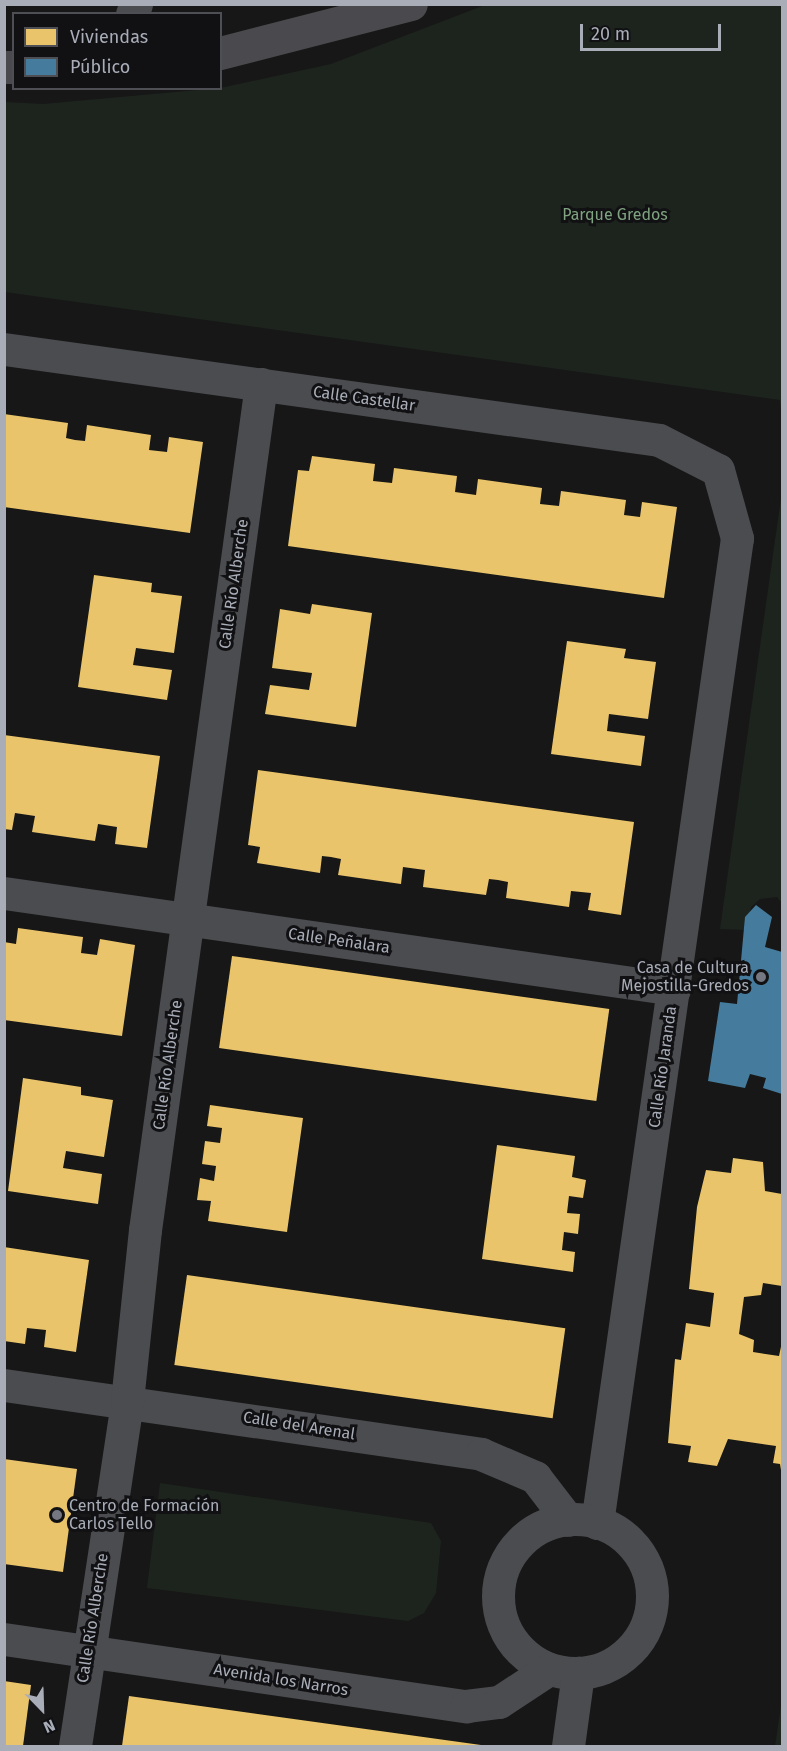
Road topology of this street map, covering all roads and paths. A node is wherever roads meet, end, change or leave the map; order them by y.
1 (411, 4) edge
2 (222, 52) edge
3 (4, 349) edge
4 (261, 384) junction
5 (718, 470) joint
6 (4, 893) edge
7 (188, 919) junction
8 (674, 989) junction
9 (4, 1384) edge
10 (128, 1401) junction
11 (582, 1522) junction
12 (4, 1639) edge
13 (88, 1651) junction
14 (564, 1671) junction
15 (75, 1746) edge
16 (568, 1746) edge

1 - 2 main road
3 - 4 street, Calle Castellar
4 - 5 street, Calle Castellar
4 - 7 street, Calle Río Alberche
5 - 8 street, Calle Río Jaranda
6 - 7 street, Calle Peñalara
7 - 8 street, Calle Peñalara
7 - 10 street, Calle Río Alberche
8 - 11 street, Calle Río Jaranda
9 - 10 street, Calle del Arenal
10 - 11 street, Calle del Arenal
10 - 13 street, Calle Río Alberche
11 - 14 street
11 - 14 street
12 - 13 street, Avenida los Narros
13 - 14 street, Avenida los Narros
13 - 15 street, Calle Río Alberche
14 - 16 street

